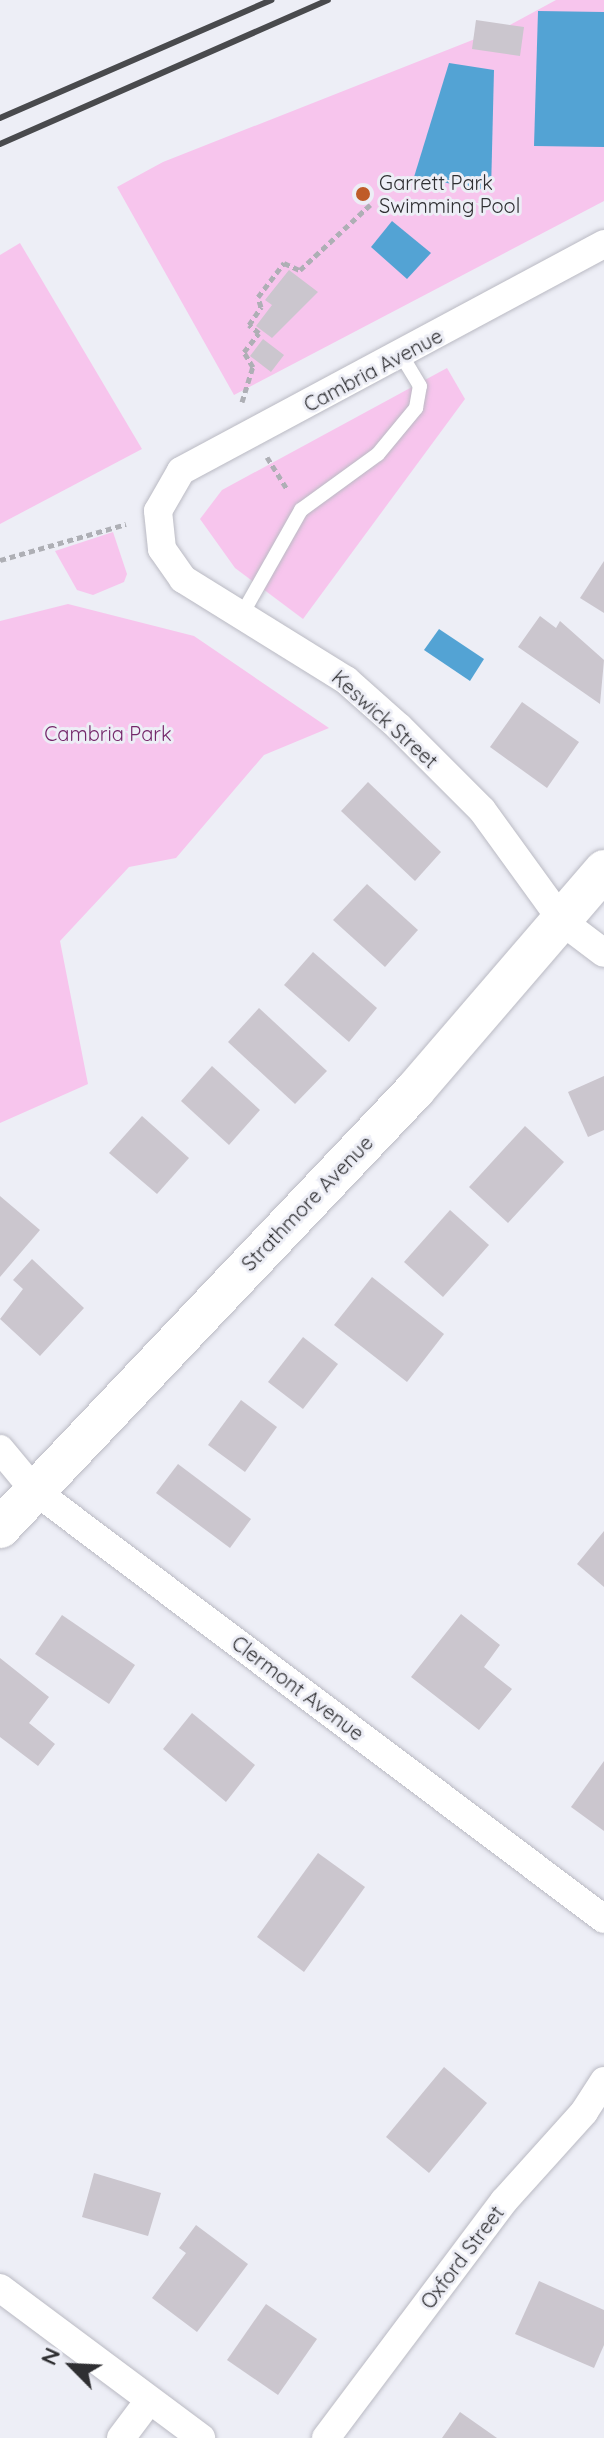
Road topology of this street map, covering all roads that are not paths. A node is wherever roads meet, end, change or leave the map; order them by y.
1 (604, 244) edge
2 (401, 354) junction
3 (158, 511) joint
4 (241, 616) junction
5 (604, 870) edge
6 (563, 922) junction
7 (604, 953) edge
8 (0, 1449) edge
9 (34, 1490) junction
10 (0, 1528) edge
11 (604, 1919) edge
12 (604, 2081) edge
13 (594, 2120) edge
14 (0, 2288) edge
15 (148, 2402) junction
16 (121, 2438) edge
17 (201, 2438) edge
18 (326, 2438) edge

1 - 2 street, Cambria Avenue
2 - 3 street, Cambria Avenue
2 - 4 lane
3 - 4 street, Keswick Street
4 - 6 street, Keswick Street
5 - 6 main road, Strathmore Avenue
6 - 7 street, Keswick Street
6 - 9 main road, Strathmore Avenue
8 - 9 street, Clermont Avenue
9 - 10 main road, Strathmore Avenue
9 - 11 street, Clermont Avenue
12 - 13 street, Oxford Street
13 - 18 street, Oxford Street
14 - 15 street
15 - 16 street
15 - 17 street

